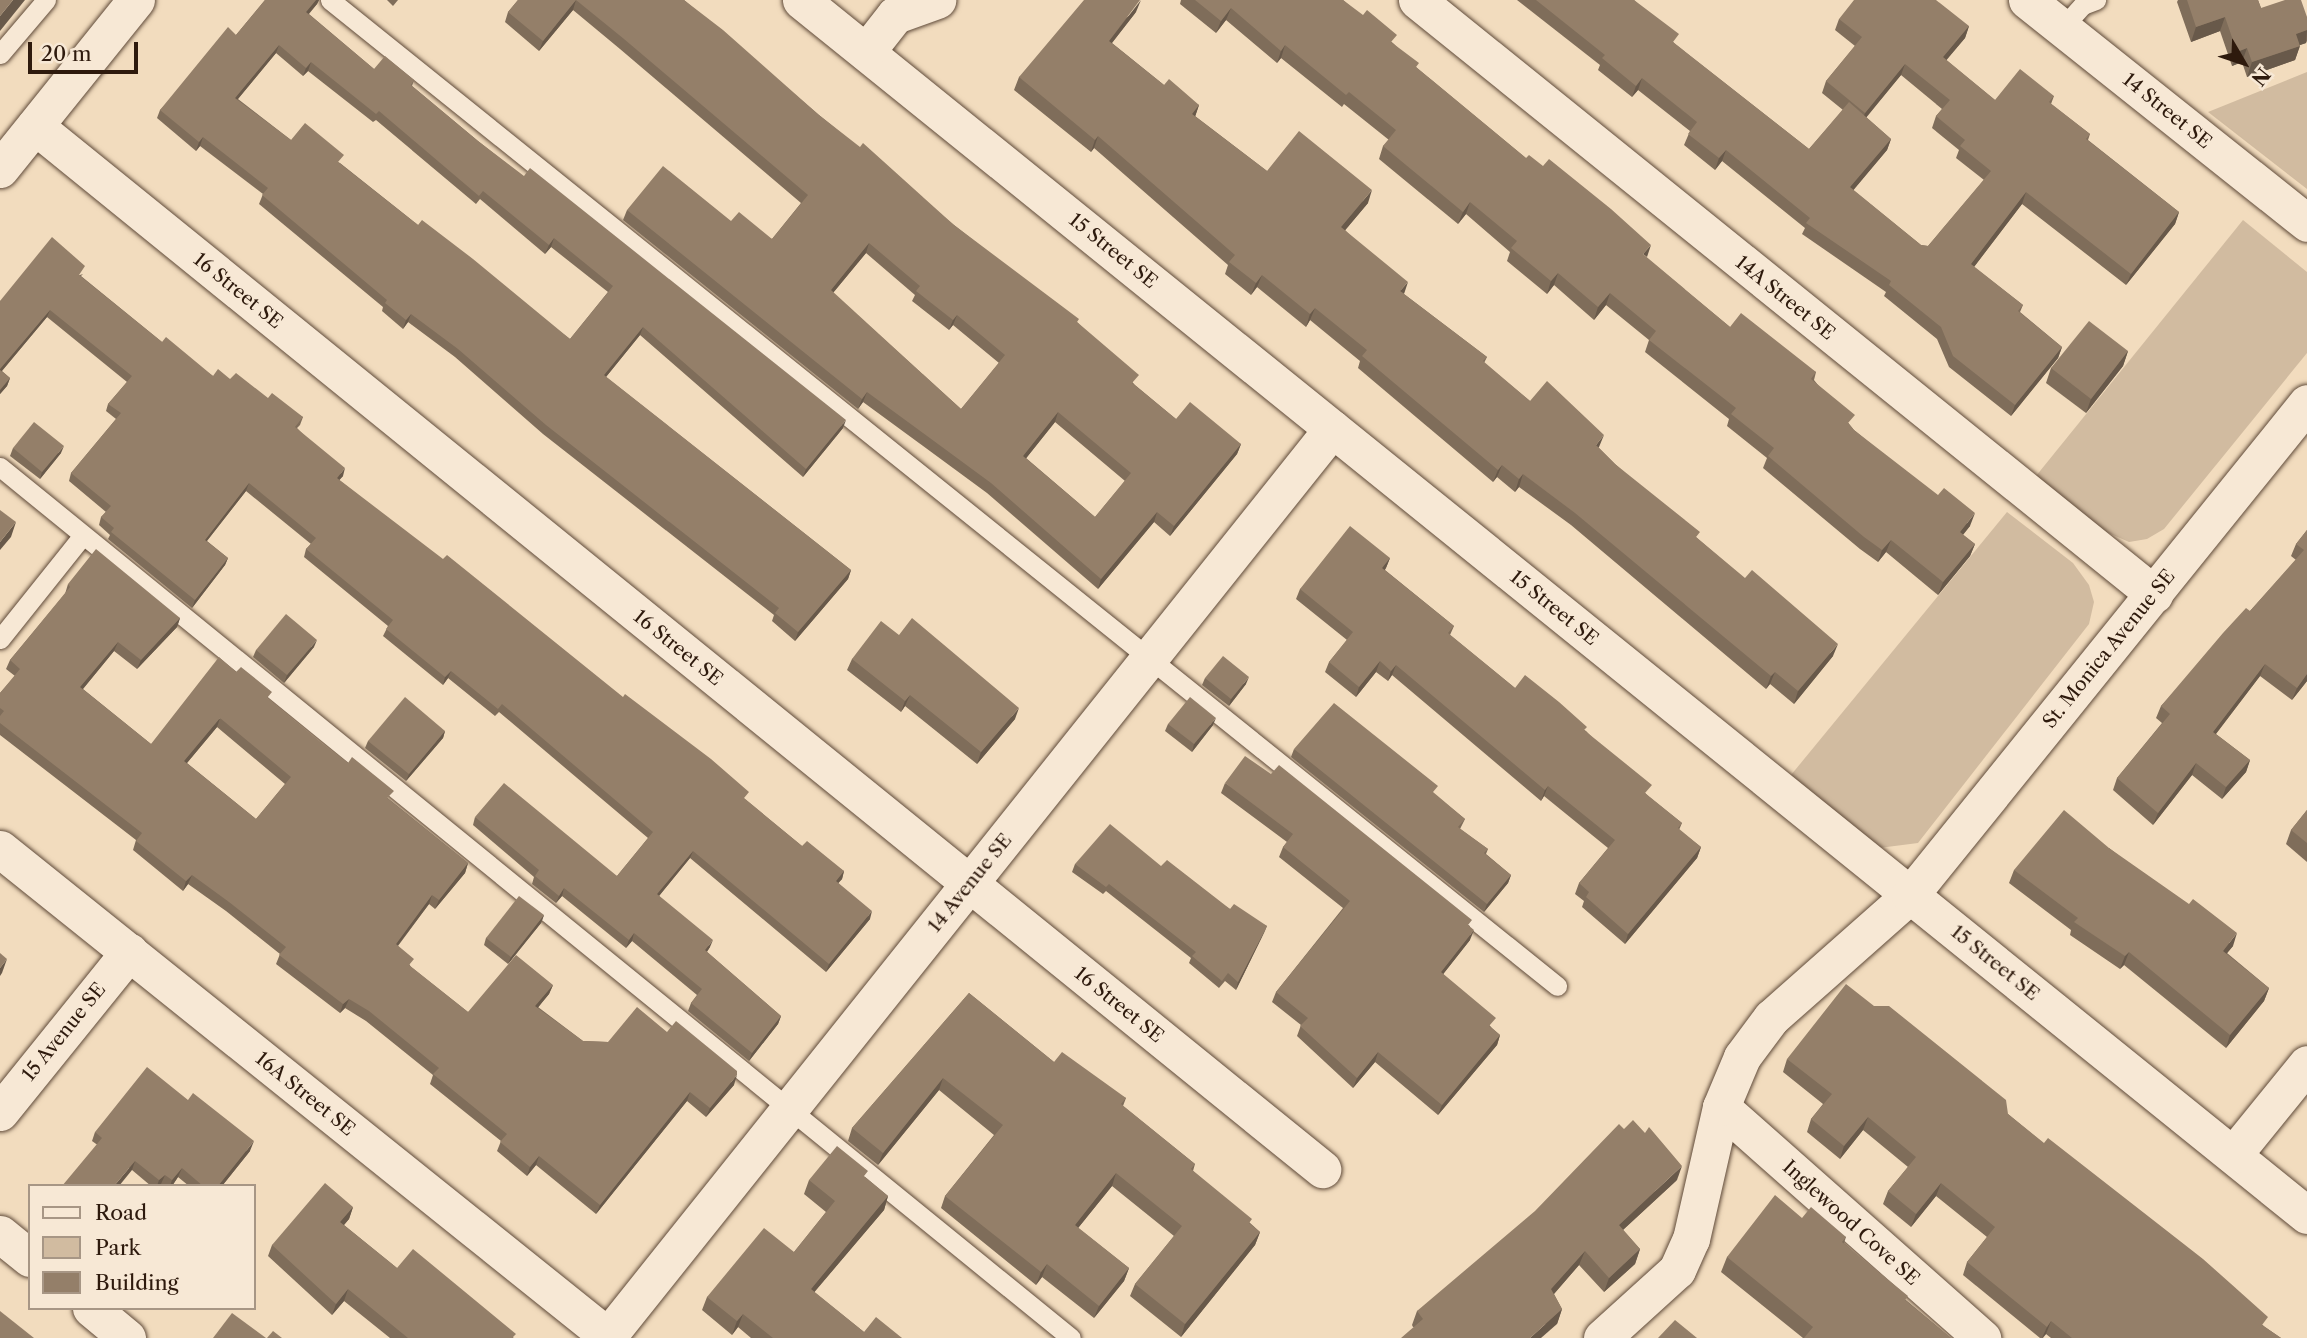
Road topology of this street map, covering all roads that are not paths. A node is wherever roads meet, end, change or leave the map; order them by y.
1 (46, 0) edge
2 (136, 0) edge
3 (330, 0) edge
4 (801, 0) edge
5 (937, 0) edge
6 (1417, 0) edge
7 (2027, 0) edge
8 (2096, 0) edge
9 (2062, 28) junction
10 (866, 52) junction
11 (0, 54) edge
12 (35, 126) junction
13 (2, 156) edge
14 (2307, 223) edge
15 (2307, 403) edge
16 (1332, 429) junction
17 (0, 467) edge
18 (83, 535) junction
19 (2154, 594) junction
20 (0, 639) edge
21 (1147, 660) junction
22 (0, 849) edge
23 (969, 883) junction
24 (1910, 895) junction
25 (129, 952) junction
26 (1557, 986) dead end
27 (2307, 1063) edge
28 (1721, 1107) junction
29 (788, 1110) junction
30 (0, 1112) edge
31 (2233, 1155) junction
32 (1322, 1169) dead end
33 (2307, 1215) edge
34 (0, 1234) edge
35 (28, 1256) edge
36 (93, 1310) edge
37 (609, 1337) edge
38 (127, 1338) edge
39 (1071, 1338) edge
40 (1602, 1338) edge
41 (1982, 1338) edge

1 - 11 lane
2 - 12 street
3 - 21 lane
4 - 10 street, 15 Street SE
5 - 10 street
6 - 19 street, 14A Street SE
7 - 9 street, 14 Street SE
8 - 9 lane
9 - 14 street, 14 Street SE
10 - 16 street, 15 Street SE
12 - 13 street
12 - 23 street, 16 Street SE
15 - 19 street, St. Monica Avenue SE
16 - 21 street, 14 Avenue SE
16 - 24 street, 15 Street SE
17 - 18 lane
18 - 20 lane
18 - 29 lane
19 - 24 street, St. Monica Avenue SE
21 - 23 street, 14 Avenue SE
21 - 26 lane
22 - 25 street, 16A Street SE
23 - 29 street, 14 Avenue SE
23 - 32 street, 16 Street SE
24 - 28 street
24 - 31 street, 15 Street SE
25 - 30 street, 15 Avenue SE
25 - 37 street, 16A Street SE
27 - 31 street
28 - 40 street
28 - 41 street, Inglewood Cove SE
29 - 37 street, 14 Avenue SE
29 - 39 lane
31 - 33 street, 15 Street SE
34 - 35 street
36 - 38 street

